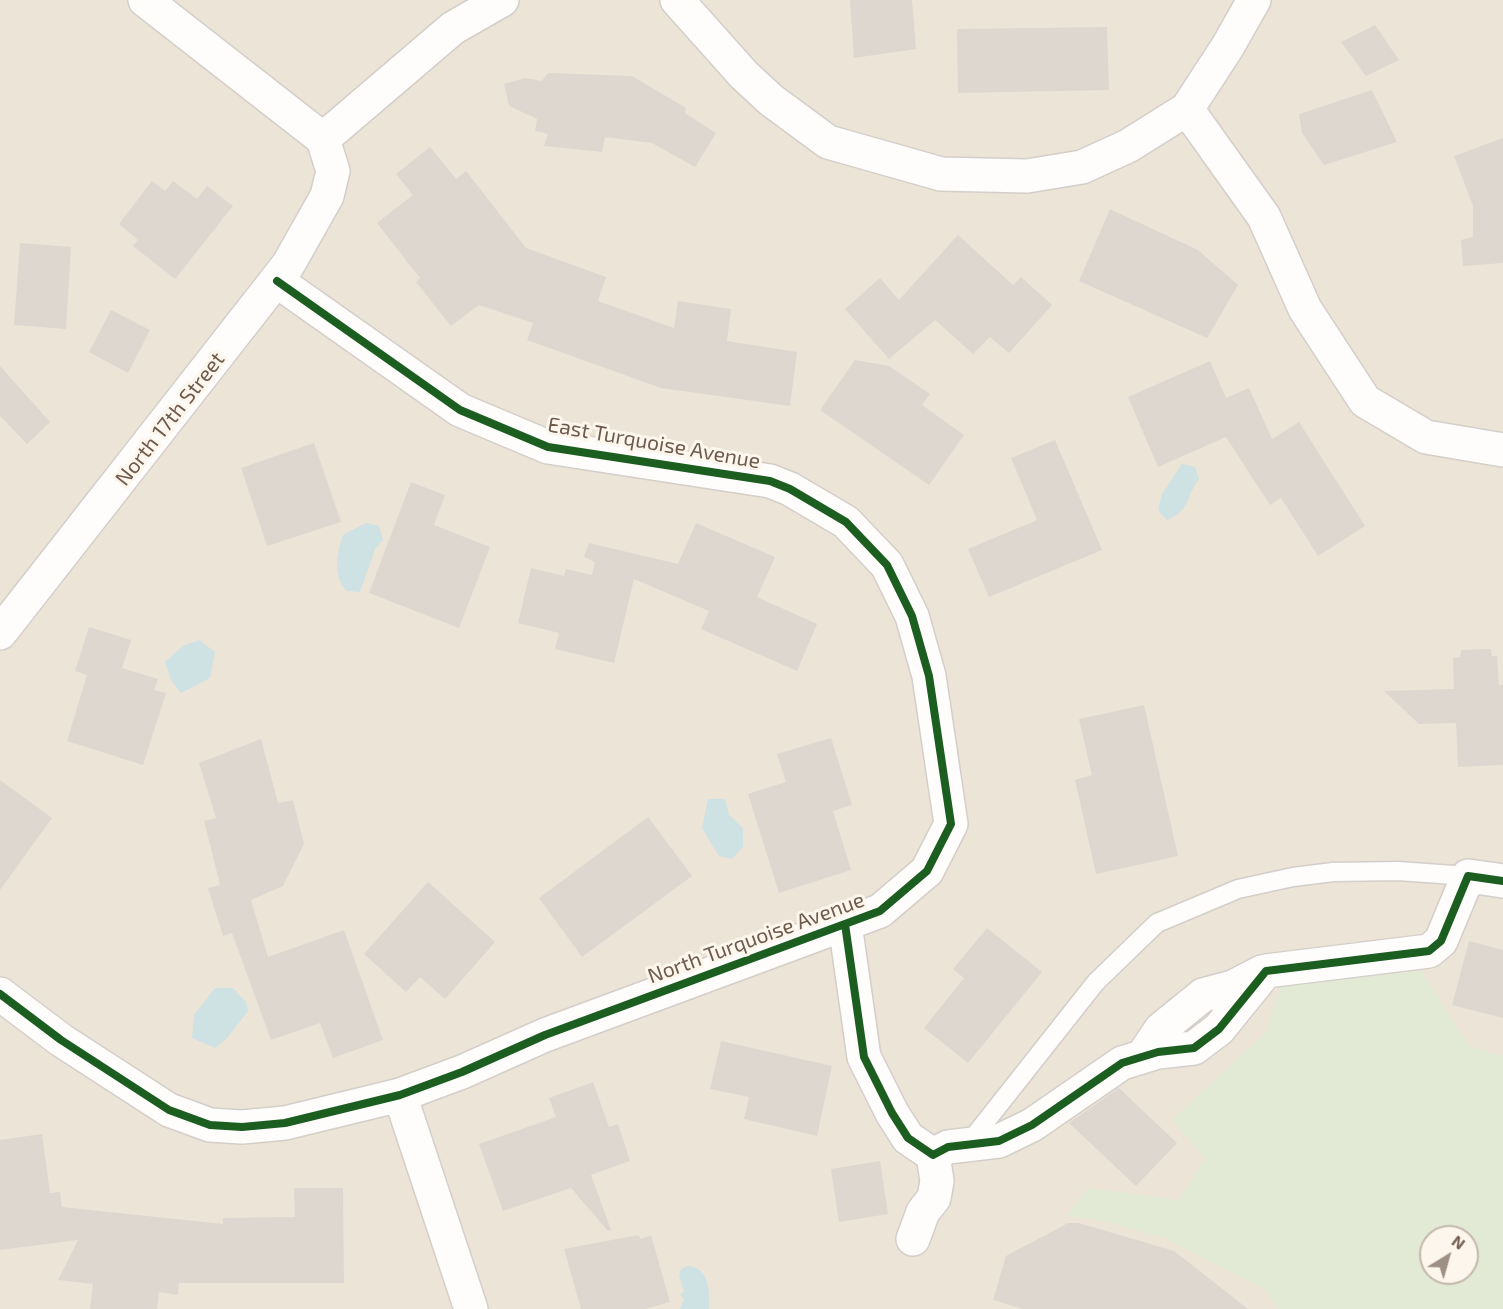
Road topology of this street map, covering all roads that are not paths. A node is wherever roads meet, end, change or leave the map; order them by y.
1 (145, 0) edge
2 (502, 0) edge
3 (677, 0) edge
4 (1254, 0) edge
5 (1187, 109) junction
6 (323, 139) junction
7 (277, 281) junction
8 (1503, 450) edge
9 (846, 522) joint
10 (0, 633) edge
11 (1467, 876) junction
12 (1503, 881) edge
13 (845, 924) junction
14 (0, 994) edge
15 (400, 1095) junction
16 (967, 1145) junction
17 (933, 1155) junction
18 (913, 1239) dead end
19 (471, 1309) edge

1 - 6 street
2 - 6 street
3 - 5 street
4 - 5 street
5 - 8 street
6 - 7 street, North 17th Street
7 - 9 street, East Turquoise Avenue
7 - 10 street, North 17th Street
9 - 13 street, North Turquoise Avenue
11 - 12 street
11 - 16 street
11 - 16 lane
13 - 15 street, North Turquoise Avenue
13 - 17 street
14 - 15 street, North Turquoise Avenue
15 - 19 street
16 - 17 street
17 - 18 street

